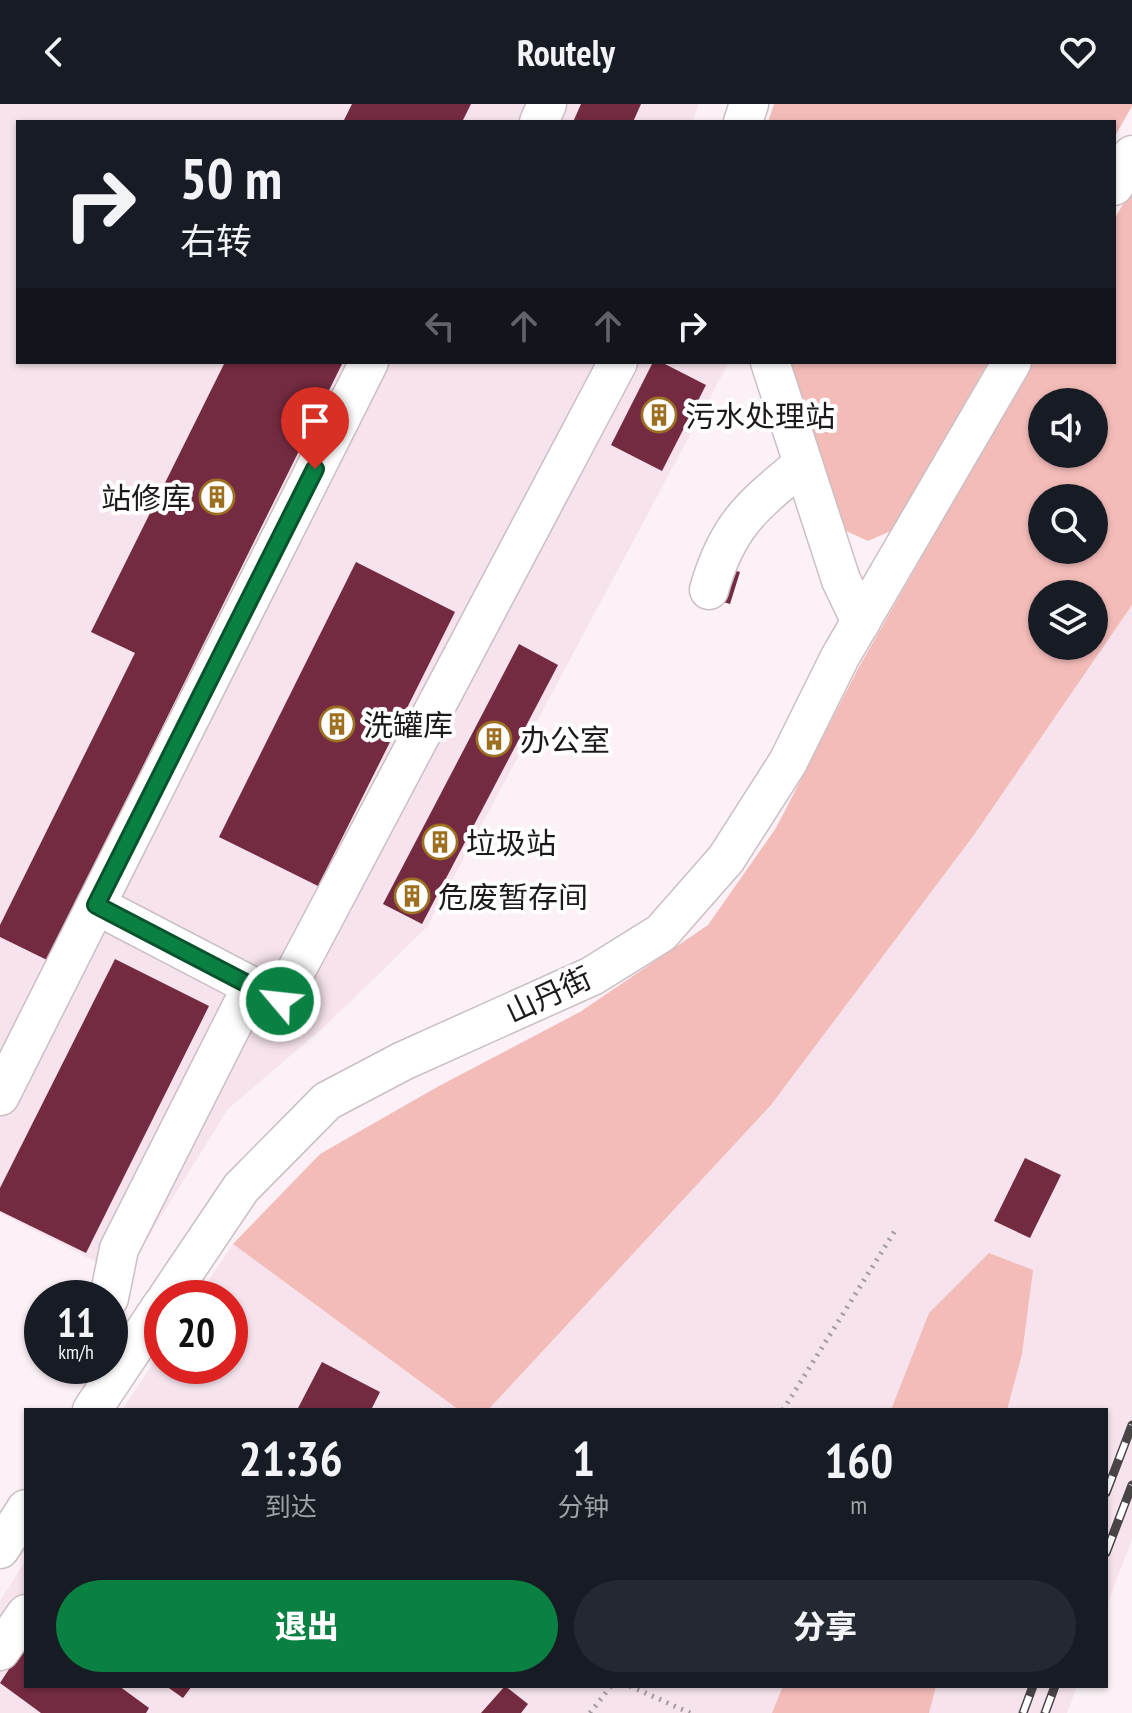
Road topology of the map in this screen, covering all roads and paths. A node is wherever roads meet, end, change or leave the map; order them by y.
1 (1132, 155) edge
2 (1116, 183) edge
3 (368, 364) edge
4 (617, 364) edge
5 (771, 364) edge
6 (1011, 364) edge
7 (803, 464) junction
8 (709, 590) dead end
9 (861, 622) junction
10 (96, 905) junction
11 (252, 986) junction
12 (0, 1096) edge
13 (896, 1229) dead end
14 (113, 1280) edge
15 (179, 1280) edge
16 (144, 1332) edge
17 (97, 1384) edge
18 (94, 1407) edge
19 (784, 1408) edge
20 (24, 1617) edge
21 (0, 1651) edge
22 (609, 1688) edge
23 (634, 1688) edge
24 (590, 1713) edge
25 (690, 1713) edge

1 - 2 lane
3 - 10 lane
4 - 11 lane
5 - 7 lane
6 - 9 lane, 山丹街
7 - 8 lane
7 - 9 lane
9 - 15 lane, 山丹街
10 - 11 lane
10 - 12 lane
11 - 14 lane
13 - 19 path
16 - 18 lane
17 - 18 lane
20 - 21 lane
22 - 24 path
23 - 25 path

